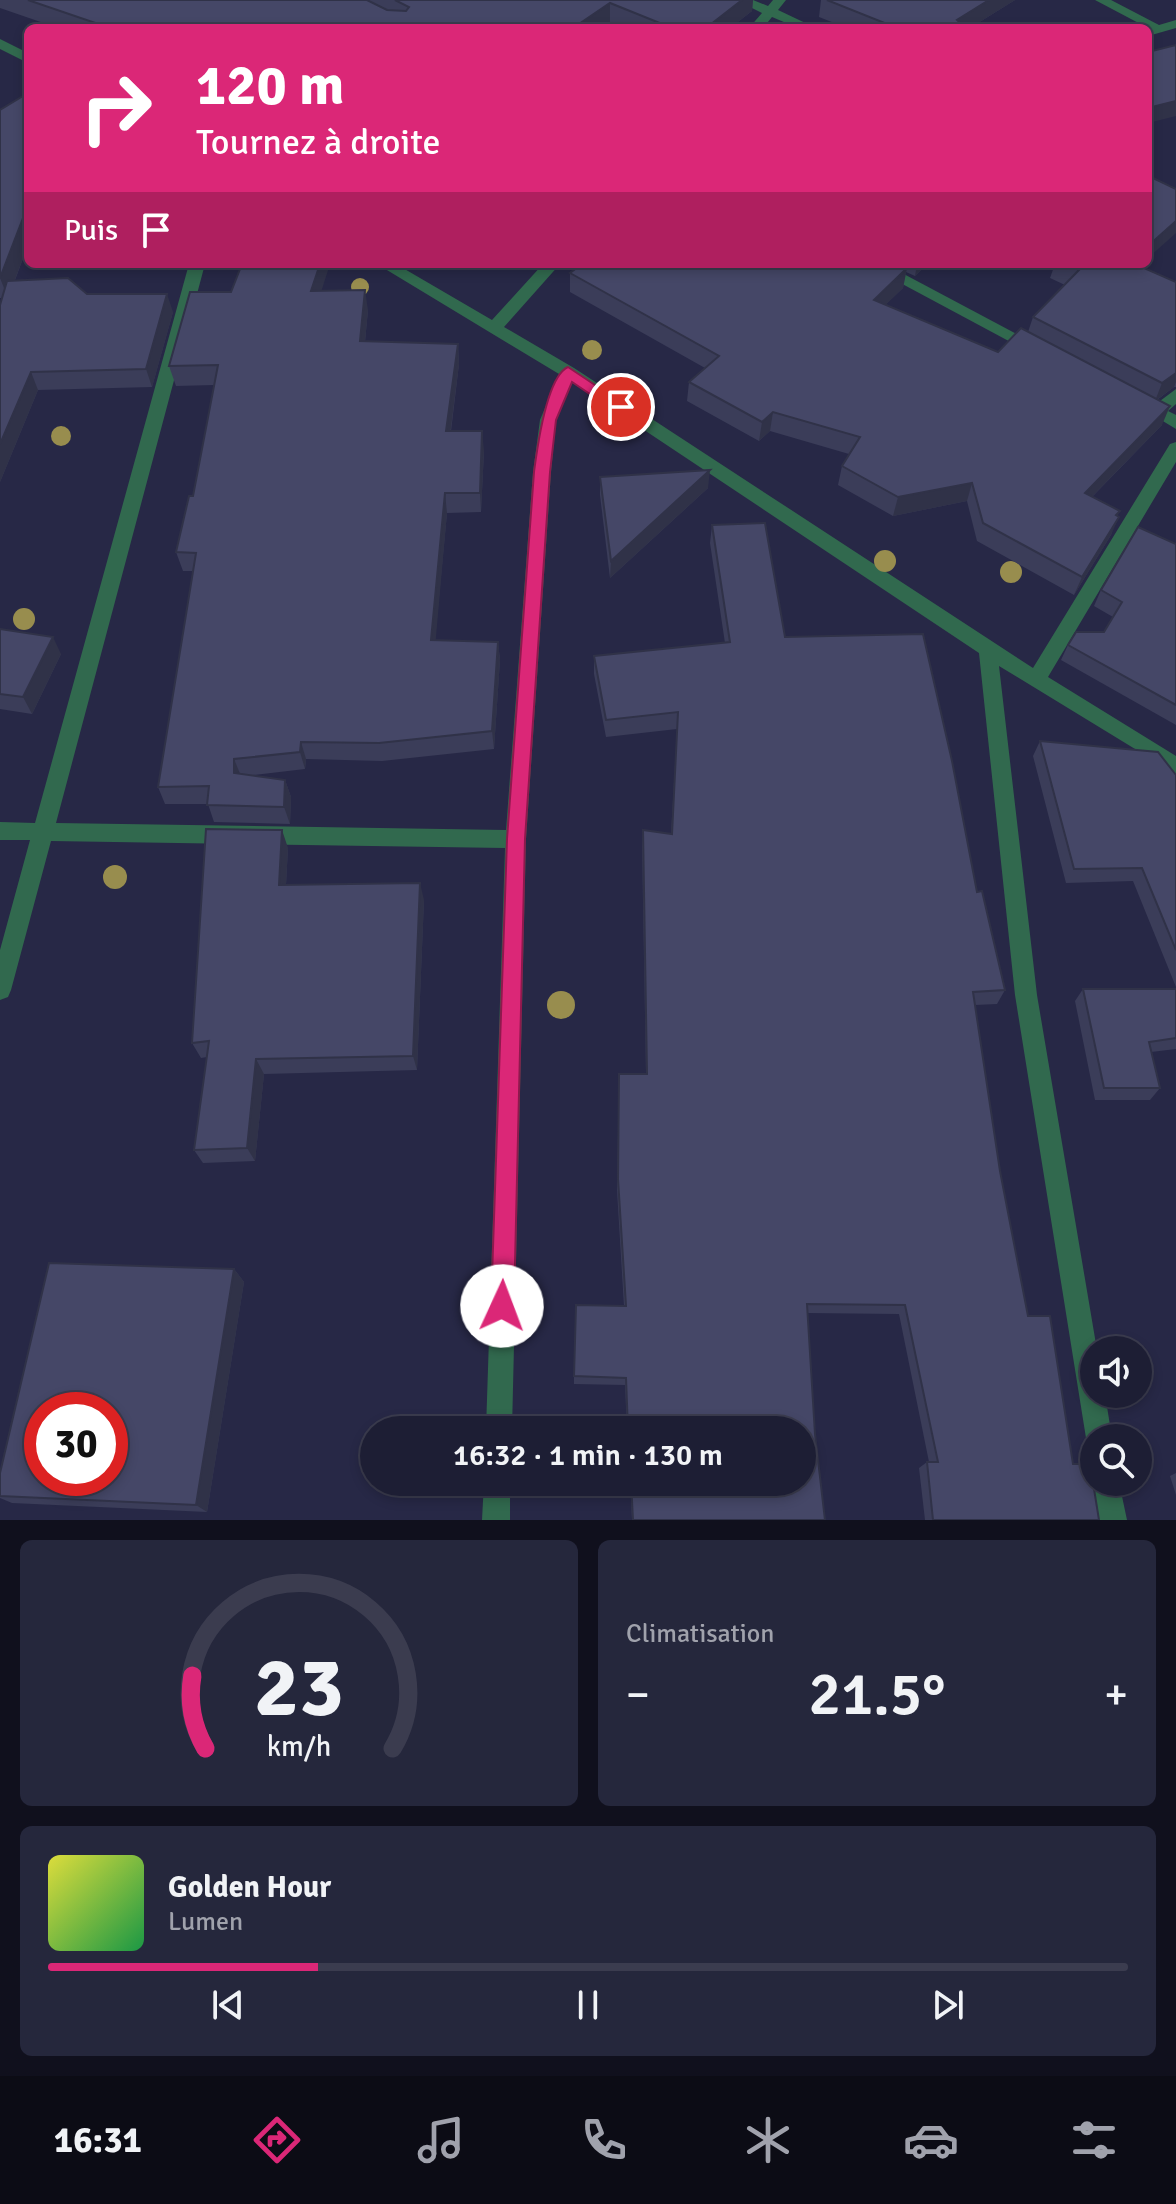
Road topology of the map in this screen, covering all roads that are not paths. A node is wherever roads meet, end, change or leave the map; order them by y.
1 (742, 0) edge
2 (780, 0) edge
3 (1101, 0) edge
4 (770, 12) junction
5 (760, 24) edge
6 (799, 24) edge
7 (1143, 24) edge
8 (1176, 24) edge
9 (1153, 30) edge
10 (0, 43) edge
11 (24, 57) edge
12 (196, 268) edge
13 (392, 268) edge
14 (548, 268) edge
15 (881, 268) edge
16 (495, 327) junction
17 (1049, 355) edge
18 (568, 372) junction
19 (1176, 395) edge
20 (1130, 398) edge
21 (1157, 412) junction
22 (1176, 423) edge
23 (1176, 448) edge
24 (988, 649) junction
25 (1037, 678) junction
26 (1176, 766) edge
27 (0, 831) edge
28 (41, 831) junction
29 (516, 839) junction
30 (0, 990) edge
31 (499, 1416) edge
32 (1097, 1424) edge
33 (497, 1496) edge
34 (1109, 1496) edge
35 (496, 1520) edge
36 (1113, 1520) edge

1 - 4 street
2 - 4 street
3 - 7 street
4 - 5 street
4 - 6 street
8 - 9 street
10 - 11 street
12 - 28 street
13 - 16 street
14 - 16 street
15 - 17 street
16 - 18 street
18 - 24 street
18 - 29 street
19 - 21 street
20 - 21 street
21 - 22 street
23 - 25 street
24 - 25 street
24 - 32 street
25 - 26 street
27 - 28 street
28 - 29 street
28 - 30 street
29 - 31 street
33 - 35 street
34 - 36 street

